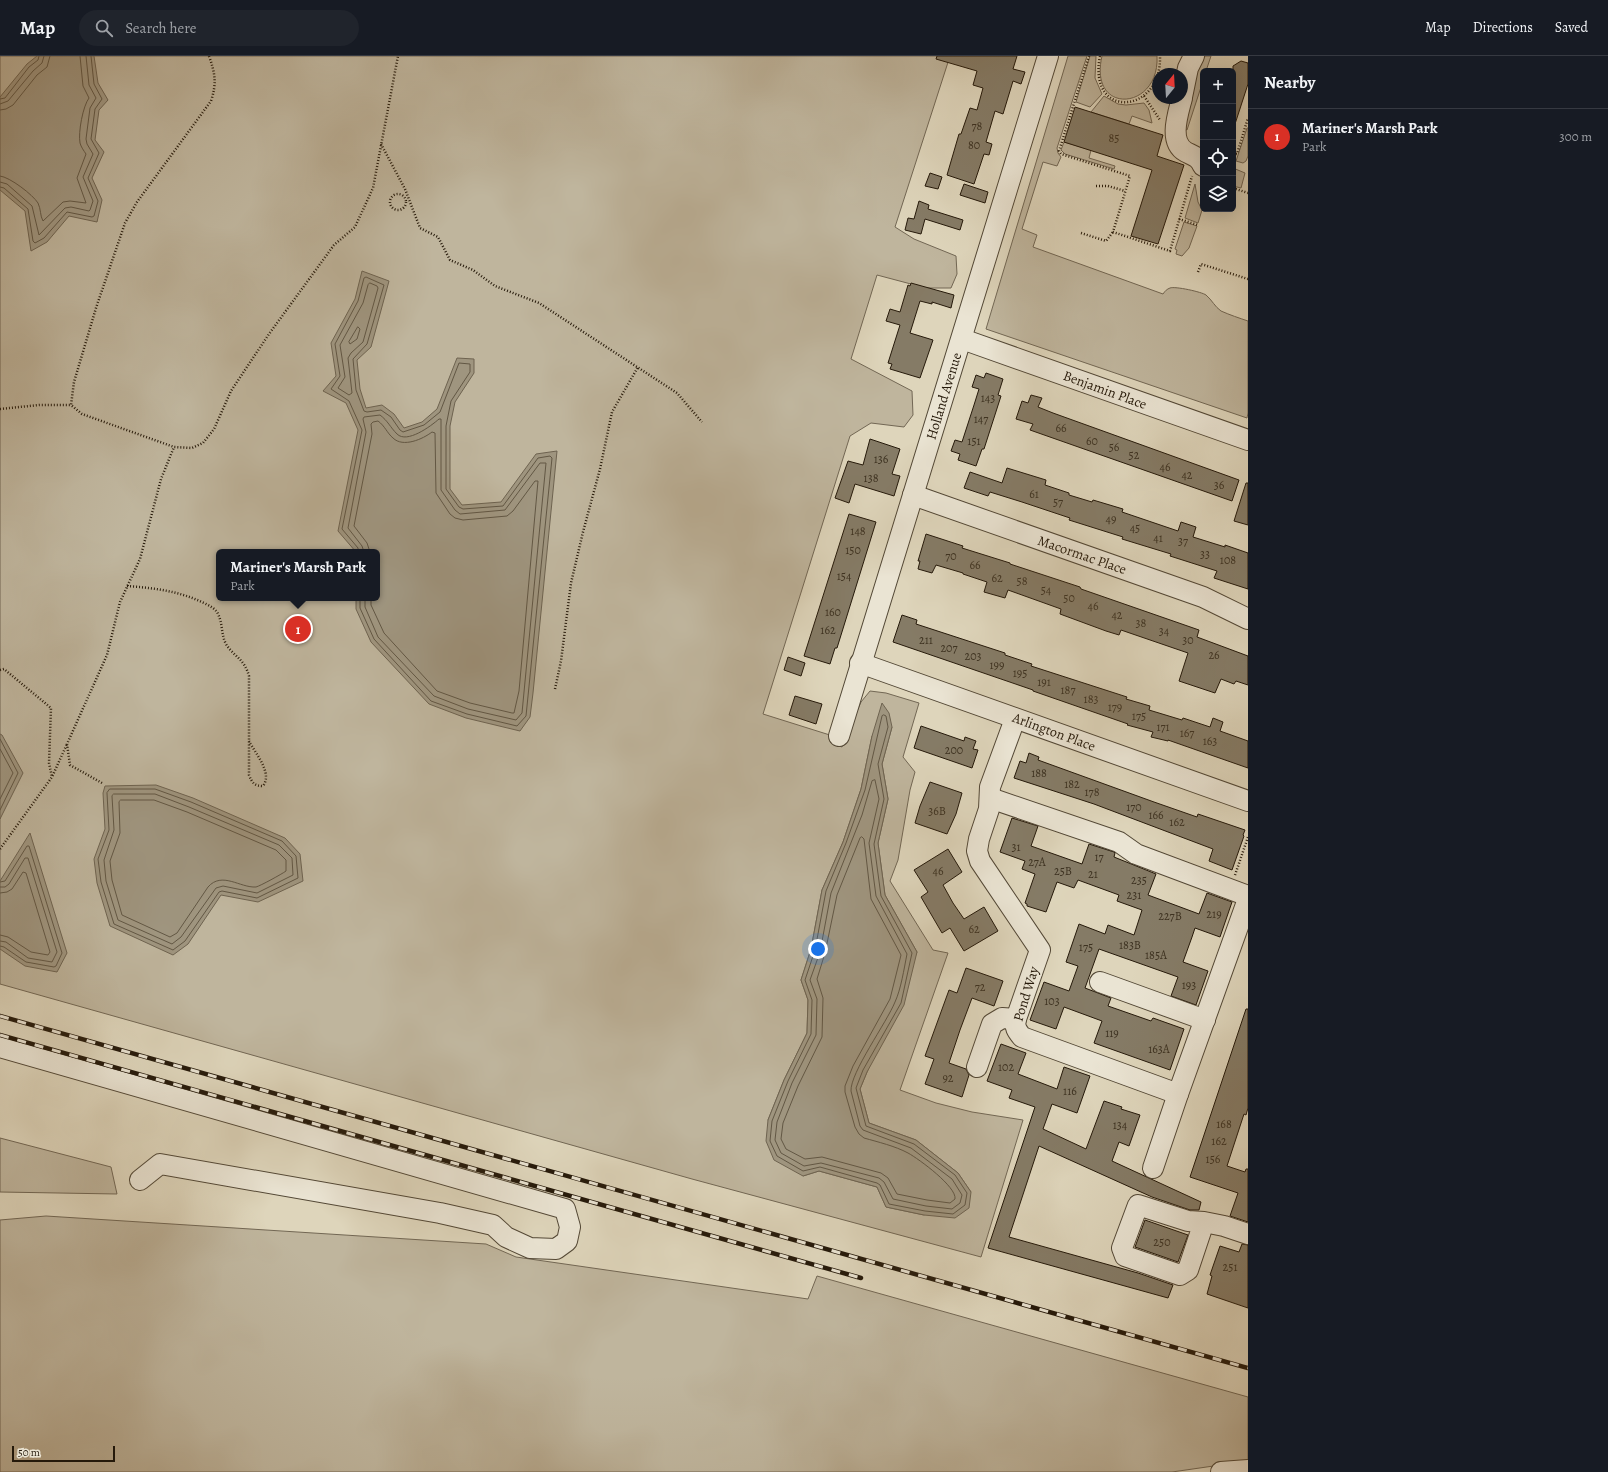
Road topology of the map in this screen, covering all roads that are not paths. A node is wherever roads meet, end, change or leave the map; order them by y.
1 (1048, 56) edge
2 (1194, 56) edge
3 (1188, 68) edge
4 (1181, 104) edge
5 (1198, 170) edge
6 (962, 339) junction
7 (1248, 440) edge
8 (913, 495) junction
9 (1248, 619) edge
10 (860, 663) junction
11 (1015, 718) junction
12 (839, 736) dead end
13 (990, 798) junction
14 (1248, 801) edge
15 (1248, 896) edge
16 (1248, 899) edge
17 (1100, 982) dead end
18 (1016, 1019) junction
19 (1205, 1020) junction
20 (0, 1047) edge
21 (977, 1067) dead end
22 (1178, 1094) junction
23 (1153, 1168) dead end
24 (140, 1180) dead end
25 (1204, 1222) dead end
26 (1248, 1234) edge
27 (1248, 1470) edge
28 (1221, 1472) edge

1 - 6 street, Holland Avenue
2 - 3 street
4 - 5 street
6 - 7 street, Benjamin Place
6 - 8 street, Holland Avenue
8 - 9 street, Macormac Place
8 - 10 street, Holland Avenue
10 - 11 street, Arlington Place
10 - 12 street, Holland Avenue
11 - 13 street, Pond Way
11 - 14 street, Arlington Place
13 - 15 street
13 - 18 street, Pond Way
16 - 19 street
17 - 19 street
18 - 21 street
18 - 22 street, Pond Way
19 - 22 street
20 - 24 street
22 - 23 street
25 - 26 street
27 - 28 street

